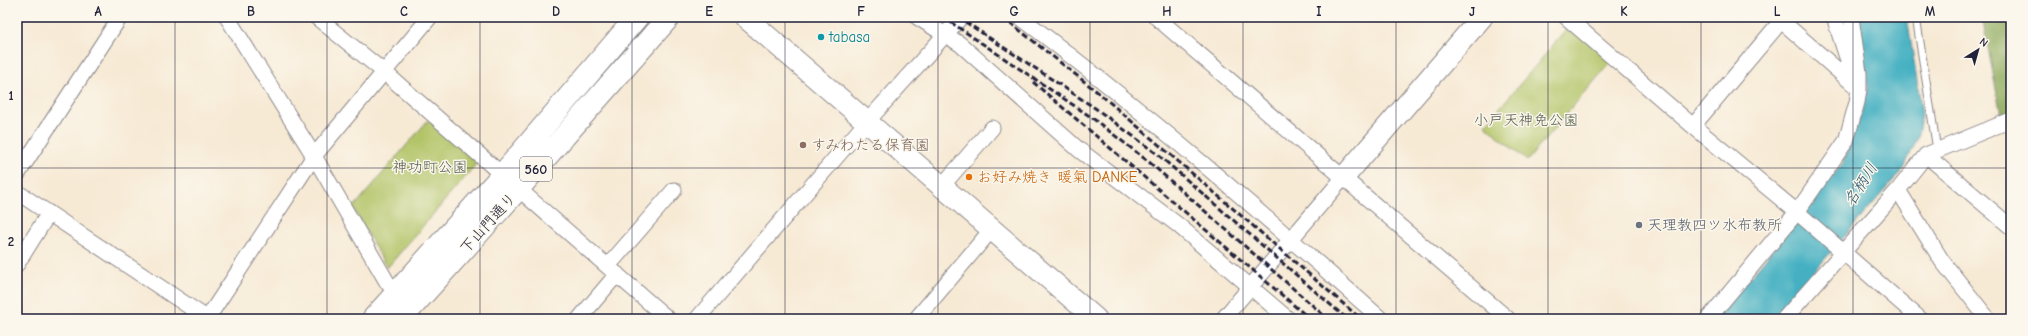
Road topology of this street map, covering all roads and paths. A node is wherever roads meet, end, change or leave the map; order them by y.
1 (120, 17) edge
2 (228, 17) edge
3 (316, 17) edge
4 (430, 17) edge
5 (637, 17) edge
6 (669, 17) edge
7 (745, 17) edge
8 (917, 17) edge
9 (960, 17) edge
10 (1020, 17) edge
11 (1156, 17) edge
12 (1482, 17) edge
13 (1566, 17) edge
14 (1834, 17) edge
15 (1851, 17) edge
16 (1916, 17) edge
17 (1779, 19) edge
18 (945, 36) junction
19 (383, 71) junction
20 (1858, 89) junction
21 (2011, 120) edge
22 (867, 122) junction
23 (1693, 126) junction
24 (992, 128) dead end
25 (1931, 153) junction
26 (314, 156) junction
27 (503, 174) junction
28 (17, 175) edge
29 (1344, 177) junction
30 (942, 186) junction
31 (519, 188) junction
32 (674, 190) dead end
33 (1898, 190) junction
34 (17, 192) edge
35 (1797, 212) junction
36 (49, 213) junction
37 (2011, 227) edge
38 (992, 229) junction
39 (1291, 239) junction
40 (1842, 252) junction
41 (17, 264) edge
42 (612, 270) junction
43 (1251, 286) junction
44 (396, 293) junction
45 (1491, 314) edge
46 (407, 316) edge
47 (1911, 316) edge
48 (207, 319) edge
49 (373, 319) edge
50 (579, 319) edge
51 (668, 319) edge
52 (697, 319) edge
53 (916, 319) edge
54 (1096, 319) edge
55 (1223, 319) edge
56 (1288, 319) edge
57 (1380, 319) edge
58 (1508, 319) edge
59 (1708, 319) edge
60 (1784, 319) edge
61 (1988, 319) edge

1 - 28 street
2 - 26 street
3 - 19 street
4 - 19 street
5 - 27 main road, 下山門通り / 560
6 - 31 main road, 下山門通り / 560
7 - 22 street
8 - 18 street
9 - 18 street
10 - 39 street
11 - 29 street
12 - 29 street
13 - 23 street
14 - 20 street
15 - 20 street
16 - 25 lane
17 - 20 street
17 - 23 street
18 - 22 street
18 - 43 street
19 - 26 street
19 - 27 street
20 - 35 street
21 - 25 street
22 - 30 street
22 - 52 street
23 - 35 street
24 - 30 street
25 - 33 street
25 - 37 street
26 - 44 street
26 - 48 street
27 - 31 street
27 - 44 main road, 下山門通り / 560
29 - 39 street
29 - 45 street
30 - 38 street
31 - 42 street
31 - 46 main road, 下山門通り / 560
32 - 42 street
33 - 40 street
33 - 61 street
34 - 36 street
35 - 40 street
35 - 59 street
36 - 41 street
36 - 48 street
38 - 53 street
38 - 54 street
39 - 43 street
39 - 57 street
40 - 47 street
40 - 60 street
42 - 50 street
42 - 51 street
43 - 55 street
43 - 56 street
44 - 49 main road, 下山門通り / 560
45 - 58 street

